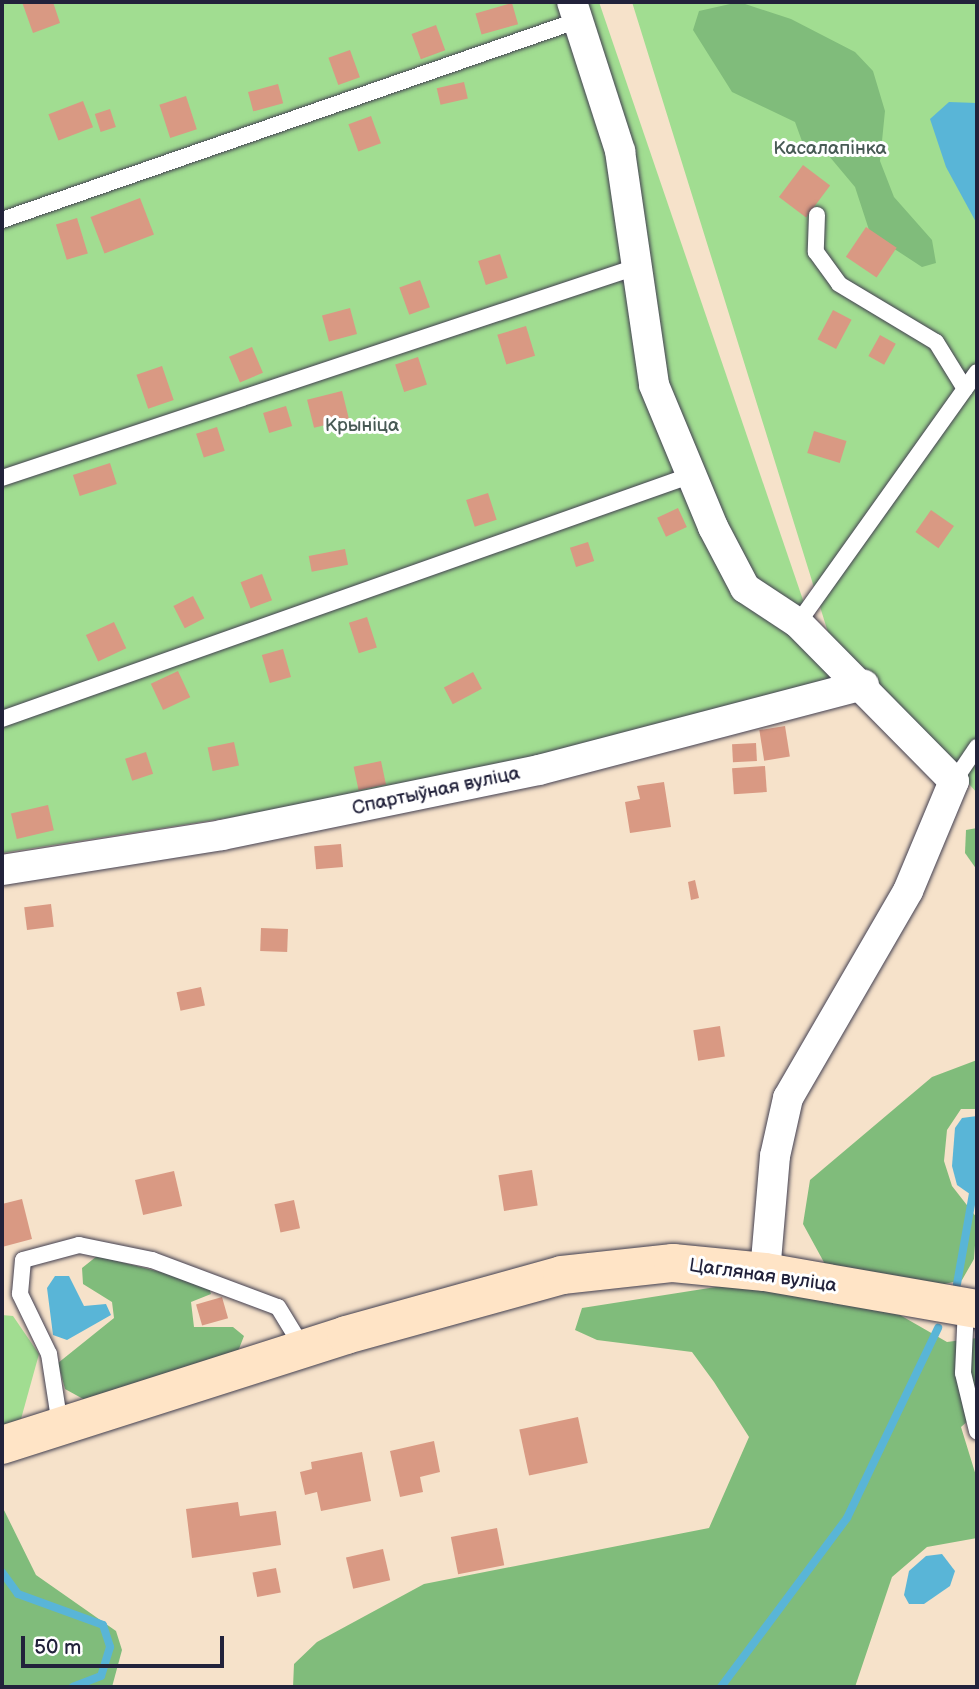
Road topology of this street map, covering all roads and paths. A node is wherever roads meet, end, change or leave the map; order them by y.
1 (575, 11) edge
2 (817, 215) dead end
3 (2, 220) edge
4 (636, 267) junction
5 (977, 372) edge
6 (965, 389) junction
7 (689, 477) junction
8 (2, 478) edge
9 (798, 623) junction
10 (864, 685) junction
11 (2, 719) edge
12 (977, 747) edge
13 (954, 781) junction
14 (2, 870) edge
15 (765, 1272) junction
16 (972, 1308) edge
17 (303, 1348) junction
18 (60, 1425) junction
19 (977, 1432) edge
20 (2, 1445) edge

1 - 3 lane
1 - 4 street
2 - 6 lane
4 - 7 street
4 - 8 lane
5 - 6 lane
6 - 9 lane
7 - 9 street
7 - 11 lane
9 - 10 street
10 - 13 street
10 - 14 street, Спартыўная вуліца
12 - 13 lane
13 - 15 street
15 - 16 street, Цагляная вуліца
15 - 17 street, Цагляная вуліца
16 - 19 lane
17 - 18 street, Цагляная вуліца
17 - 18 lane
18 - 20 street, Цагляная вуліца

